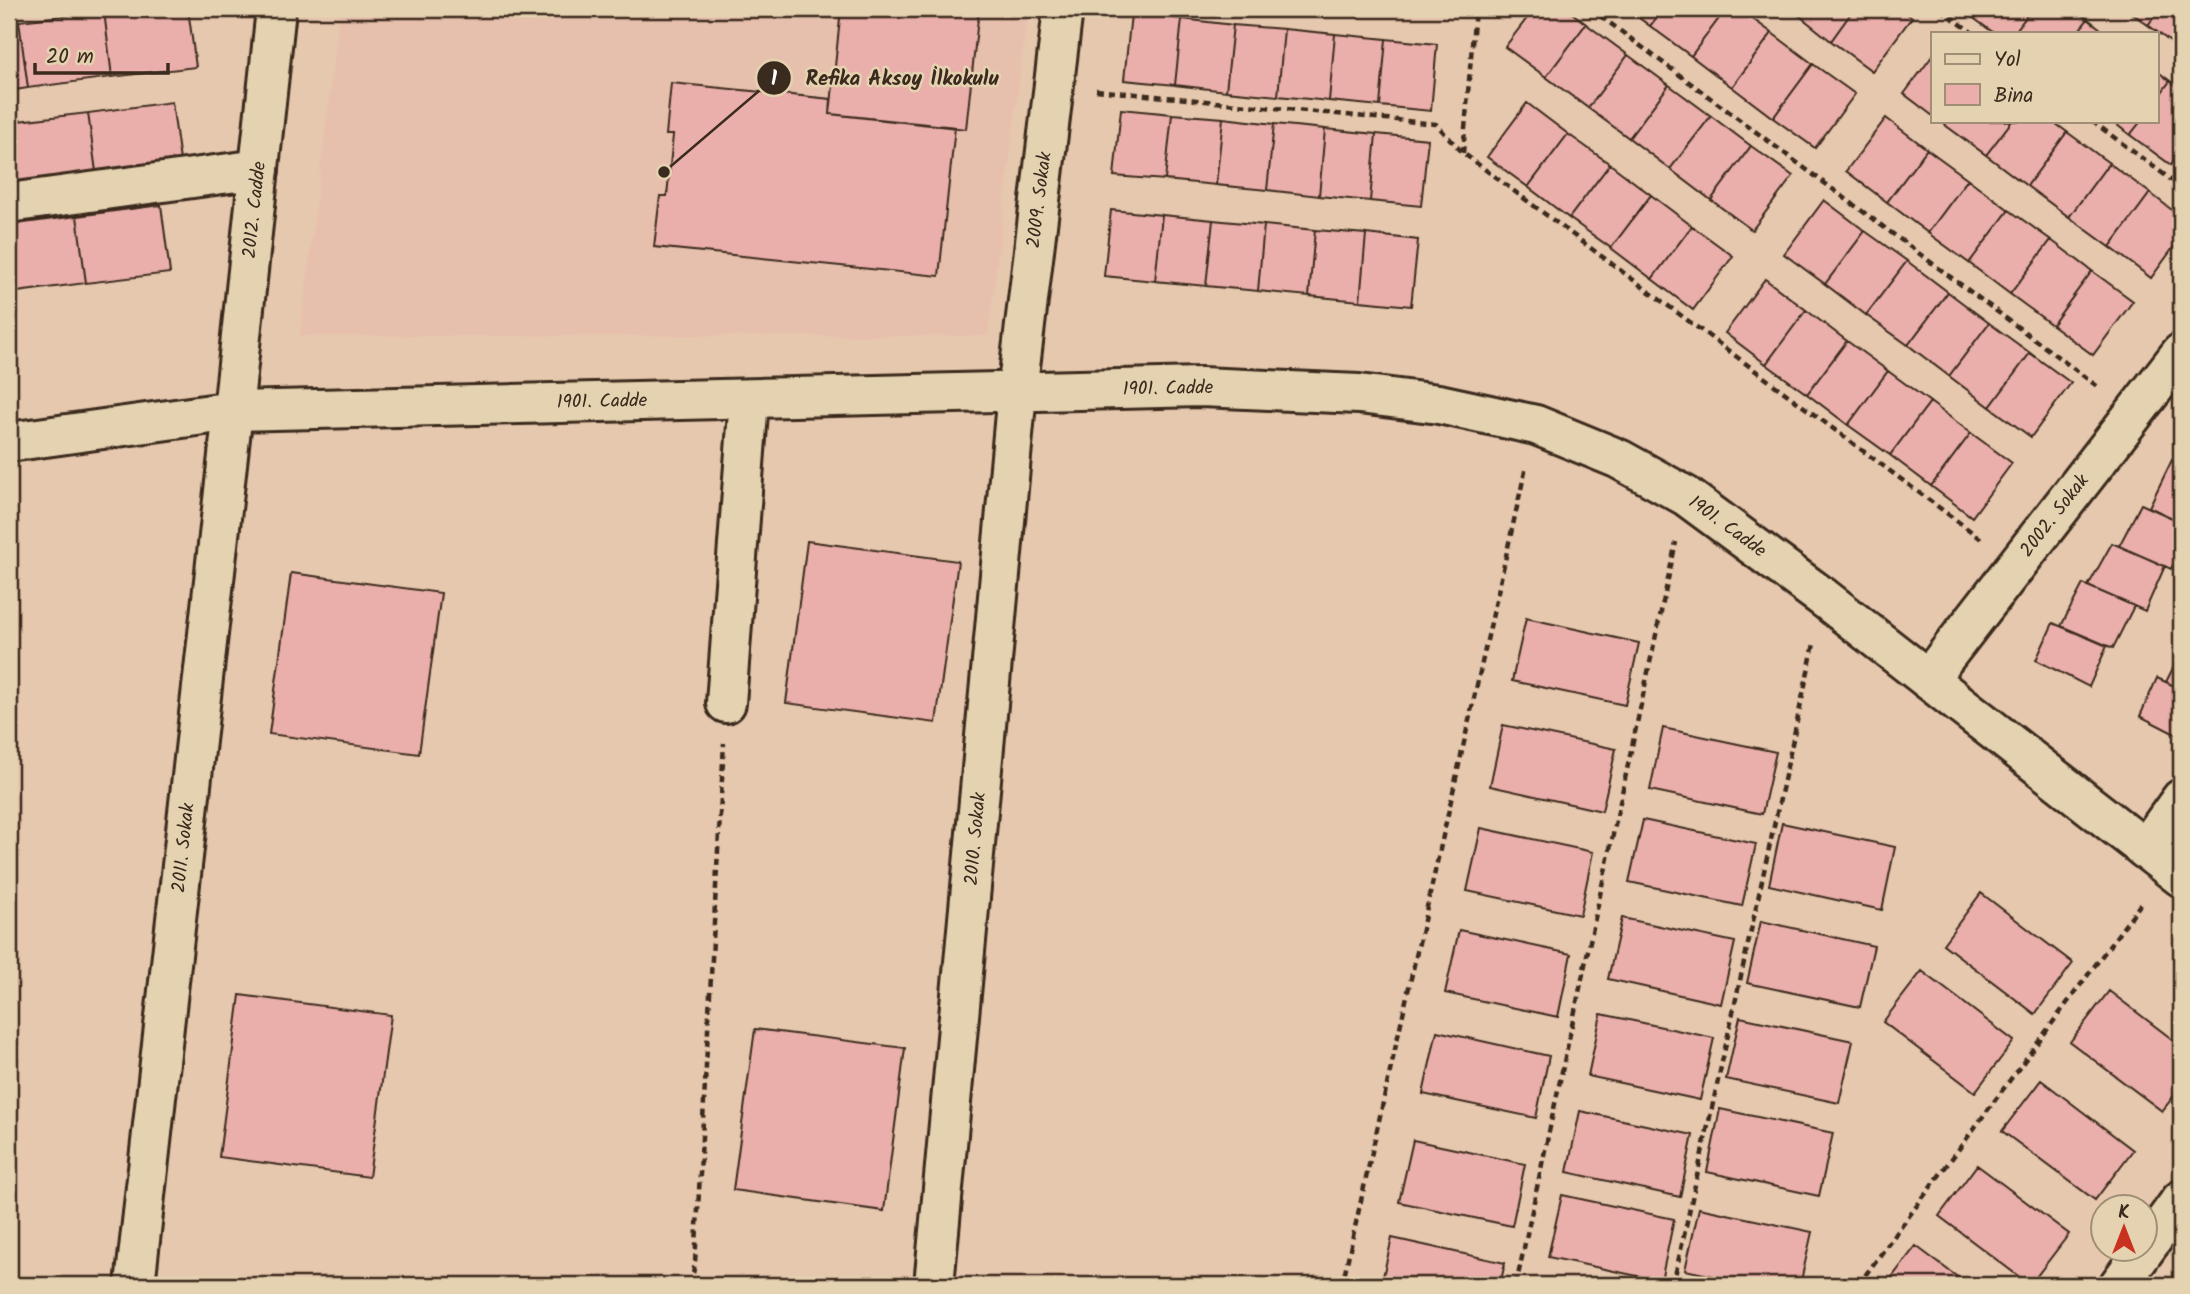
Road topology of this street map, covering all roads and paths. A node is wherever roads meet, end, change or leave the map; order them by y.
1 (276, 9) edge
2 (1063, 9) edge
3 (1475, 9) edge
4 (1591, 9) edge
5 (1940, 9) edge
6 (1972, 32) edge
7 (1053, 86) junction
8 (2093, 122) edge
9 (1463, 153) junction
10 (260, 169) junction
11 (2181, 187) edge
12 (9, 203) edge
13 (2181, 353) edge
14 (1017, 392) junction
15 (749, 399) junction
16 (233, 411) junction
17 (2134, 414) junction
18 (1536, 425) junction
19 (9, 442) edge
20 (1686, 496) junction
21 (2017, 565) junction
22 (1824, 598) junction
23 (1928, 679) junction
24 (726, 704) joint
25 (2181, 799) edge
26 (2165, 864) edge
27 (2181, 1200) edge
28 (135, 1285) edge
29 (691, 1285) edge
30 (934, 1285) edge
31 (1342, 1285) edge
32 (1516, 1285) edge
33 (1674, 1285) edge
34 (1858, 1285) edge
35 (2119, 1285) edge

1 - 10 street, 2012. Cadde
2 - 7 street, 2009. Sokak
3 - 9 path
4 - 17 path
5 - 6 path
7 - 9 path
7 - 14 street, 2009. Sokak
8 - 11 path
9 - 21 path
10 - 12 street
10 - 16 street, 2012. Cadde
13 - 17 street, 2002. Sokak
14 - 15 street, 1901. Cadde
14 - 18 street, 1901. Cadde
14 - 30 street, 2010. Sokak
15 - 16 street, 1901. Cadde
15 - 24 street
16 - 19 street, 1901. Cadde
16 - 28 street, 2011. Sokak
17 - 21 street, 2002. Sokak
18 - 20 street, 1901. Cadde
18 - 31 path
20 - 22 street, 1901. Cadde
20 - 32 path
21 - 23 street, 2002. Sokak
22 - 23 street, 1901. Cadde
22 - 33 path
23 - 26 street, 1901. Cadde
24 - 29 path
25 - 26 street
26 - 34 path
27 - 35 street

